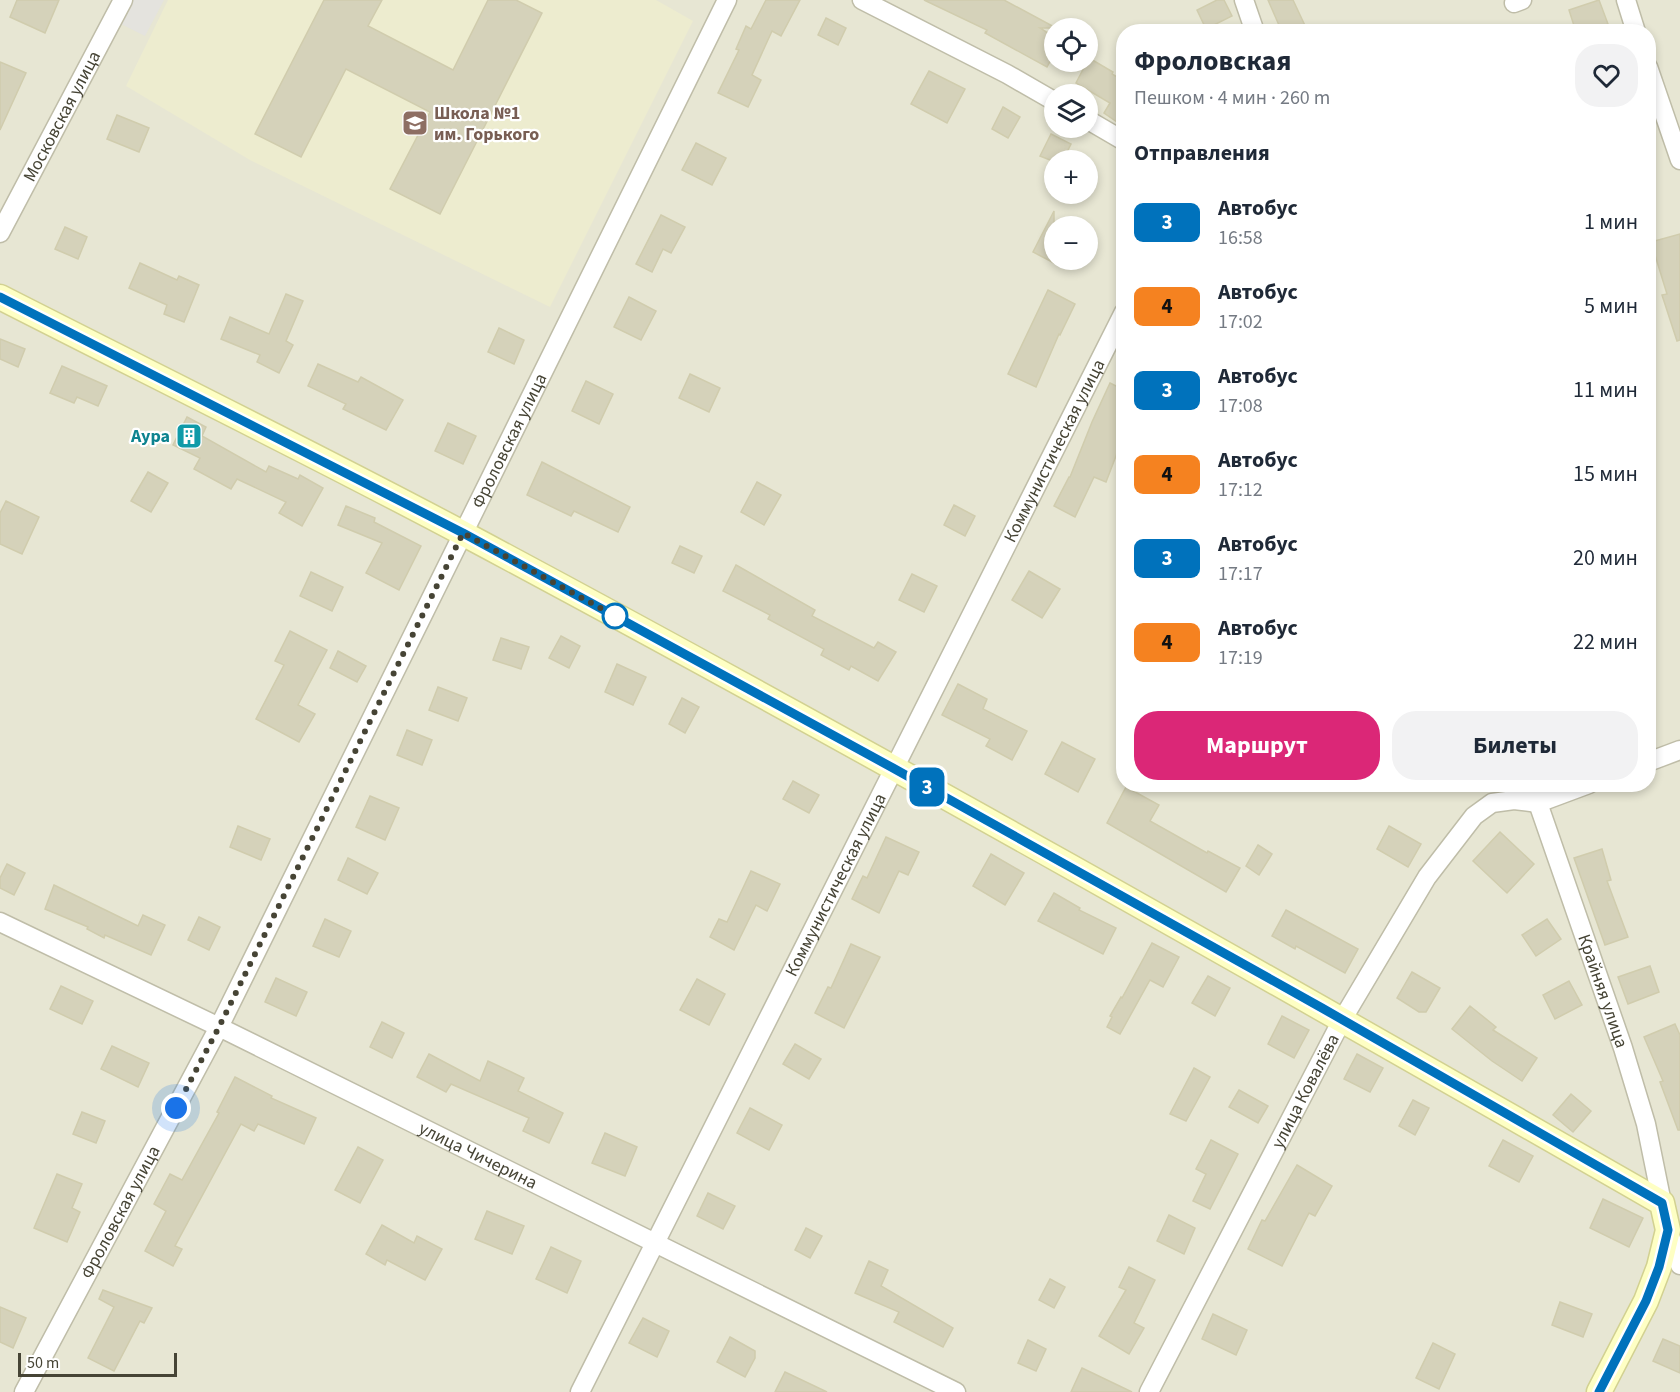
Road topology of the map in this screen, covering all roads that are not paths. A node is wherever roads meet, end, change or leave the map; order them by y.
1 (123, 0) edge
2 (727, 0) edge
3 (862, 0) edge
4 (1244, 0) edge
5 (1626, 0) edge
6 (1252, 24) edge
7 (1634, 24) edge
8 (1656, 90) edge
9 (1044, 95) edge
10 (1098, 126) edge
11 (1116, 136) edge
12 (1680, 160) edge
13 (0, 233) edge
14 (0, 297) edge
15 (1116, 328) edge
16 (463, 533) junction
17 (1680, 750) edge
18 (1656, 759) edge
19 (893, 768) junction
20 (1533, 792) edge
21 (1568, 792) edge
22 (1538, 803) junction
23 (0, 922) edge
24 (1342, 1020) junction
25 (219, 1027) junction
26 (1662, 1203) junction
27 (1668, 1230) junction
28 (656, 1243) junction
29 (1680, 1265) edge
30 (24, 1392) edge
31 (580, 1392) edge
32 (957, 1392) edge
33 (1149, 1392) edge
34 (1599, 1392) edge

1 - 13 street, Московская улица
2 - 16 street, Фроловская улица
3 - 9 street
4 - 6 street
5 - 7 street
8 - 12 street
10 - 11 street
14 - 16 street
15 - 19 street, Коммунистическая улица
16 - 19 street
16 - 25 street, Фроловская улица
17 - 18 street
19 - 24 street
19 - 28 street, Коммунистическая улица
20 - 22 street, Крайняя улица
21 - 22 street, улица Ковалёва
22 - 24 street, улица Ковалёва
22 - 26 street, Крайняя улица
23 - 25 street, улица Чичерина
24 - 26 street
24 - 33 street, улица Ковалёва
25 - 28 street, улица Чичерина
25 - 30 street, Фроловская улица
26 - 27 street
27 - 29 street
27 - 34 street
28 - 31 street, Коммунистическая улица
28 - 32 street, улица Чичерина

